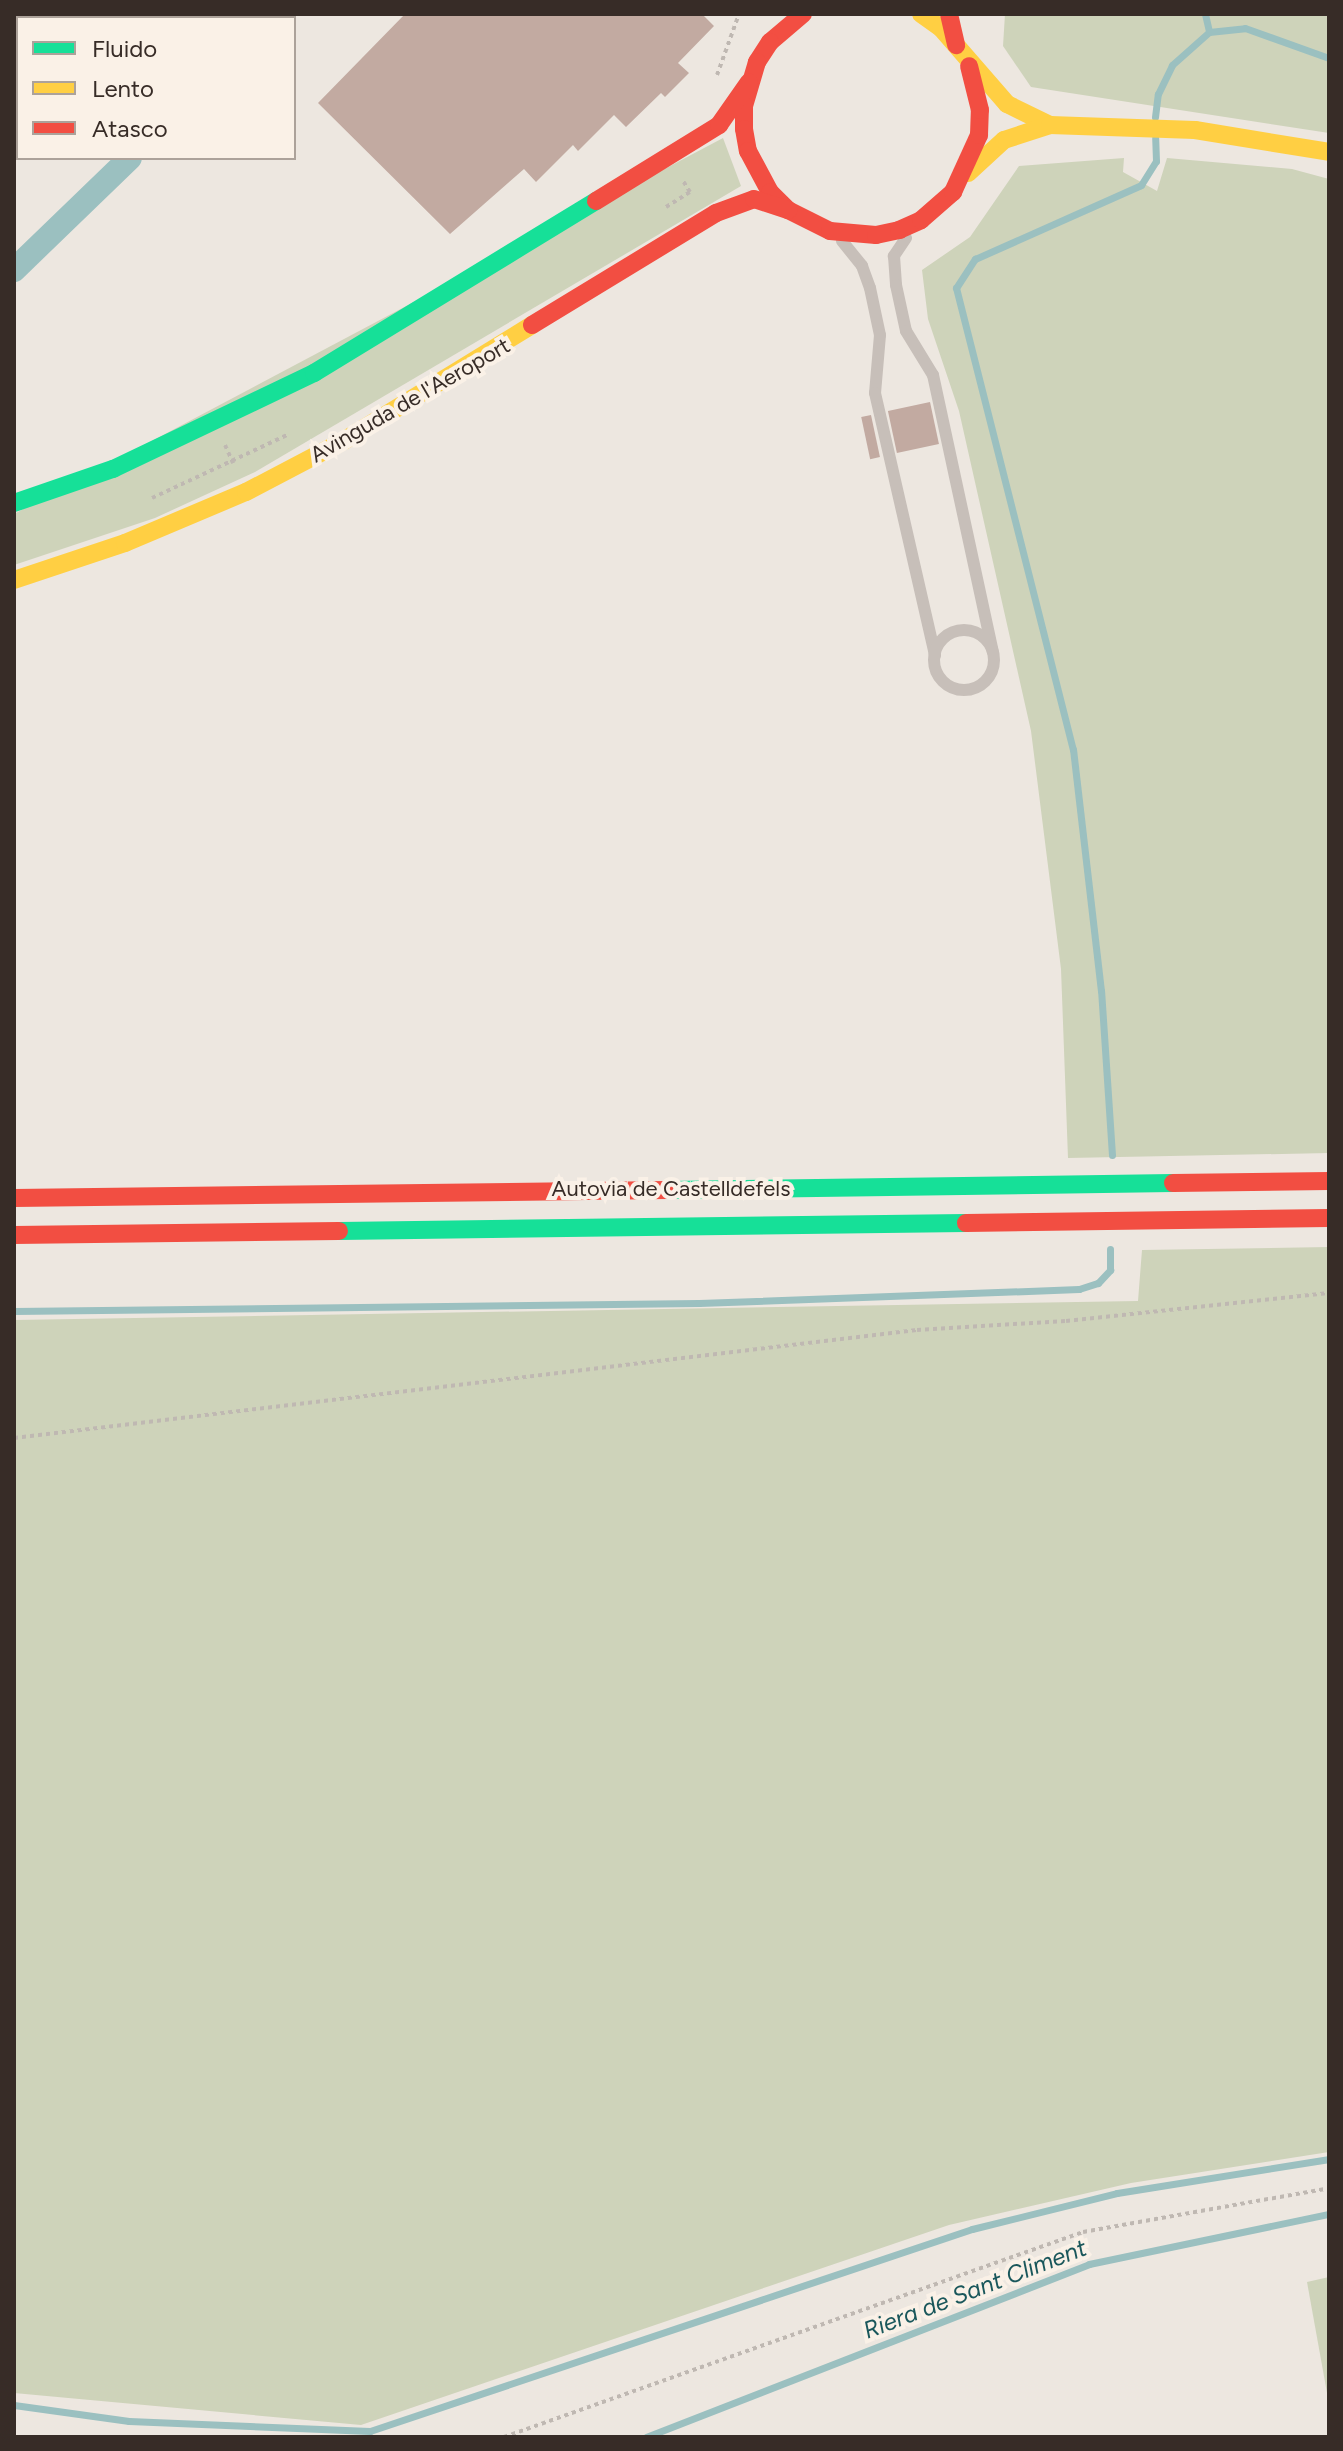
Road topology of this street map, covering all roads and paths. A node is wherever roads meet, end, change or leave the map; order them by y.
1 (739, 14) edge
2 (803, 14) edge
3 (921, 14) edge
4 (949, 14) edge
5 (956, 45) junction
6 (969, 66) junction
7 (749, 82) junction
8 (714, 86) dead end
9 (1050, 125) junction
10 (1329, 152) edge
11 (677, 170) dead end
12 (964, 177) junction
13 (788, 210) junction
14 (654, 214) dead end
15 (921, 220) junction
16 (830, 231) junction
17 (214, 422) junction
18 (301, 428) dead end
19 (232, 462) junction
20 (246, 492) junction
21 (147, 500) dead end
22 (14, 503) edge
23 (14, 580) edge
24 (993, 652) junction
25 (935, 655) junction
26 (14, 1178) edge
27 (1329, 1181) edge
28 (163, 1193) junction
29 (14, 1198) edge
30 (1329, 1218) edge
31 (14, 1235) edge
32 (1329, 1293) edge
33 (14, 1438) edge
34 (1329, 2188) edge
35 (504, 2437) edge

1 - 8 path
2 - 7 main road
3 - 5 main road
4 - 5 main road
5 - 6 main road
6 - 9 main road
6 - 12 main road
7 - 13 main road
7 - 17 main road
9 - 10 main road
9 - 12 main road
11 - 14 path
12 - 15 main road
13 - 16 main road
13 - 20 main road, Avinguda de l'Aeroport
15 - 16 main road
15 - 24 lane
16 - 25 lane
17 - 19 path
17 - 22 main road
18 - 19 path
19 - 20 path
19 - 21 path
20 - 23 main road, Avinguda de l'Aeroport
24 - 25 lane
24 - 25 lane
26 - 28 main road
27 - 28 main road, Autovia de Castelldefels
28 - 29 main road, Autovia de Castelldefels
30 - 31 main road, Autovia de Castelldefels
32 - 33 path
34 - 35 path

